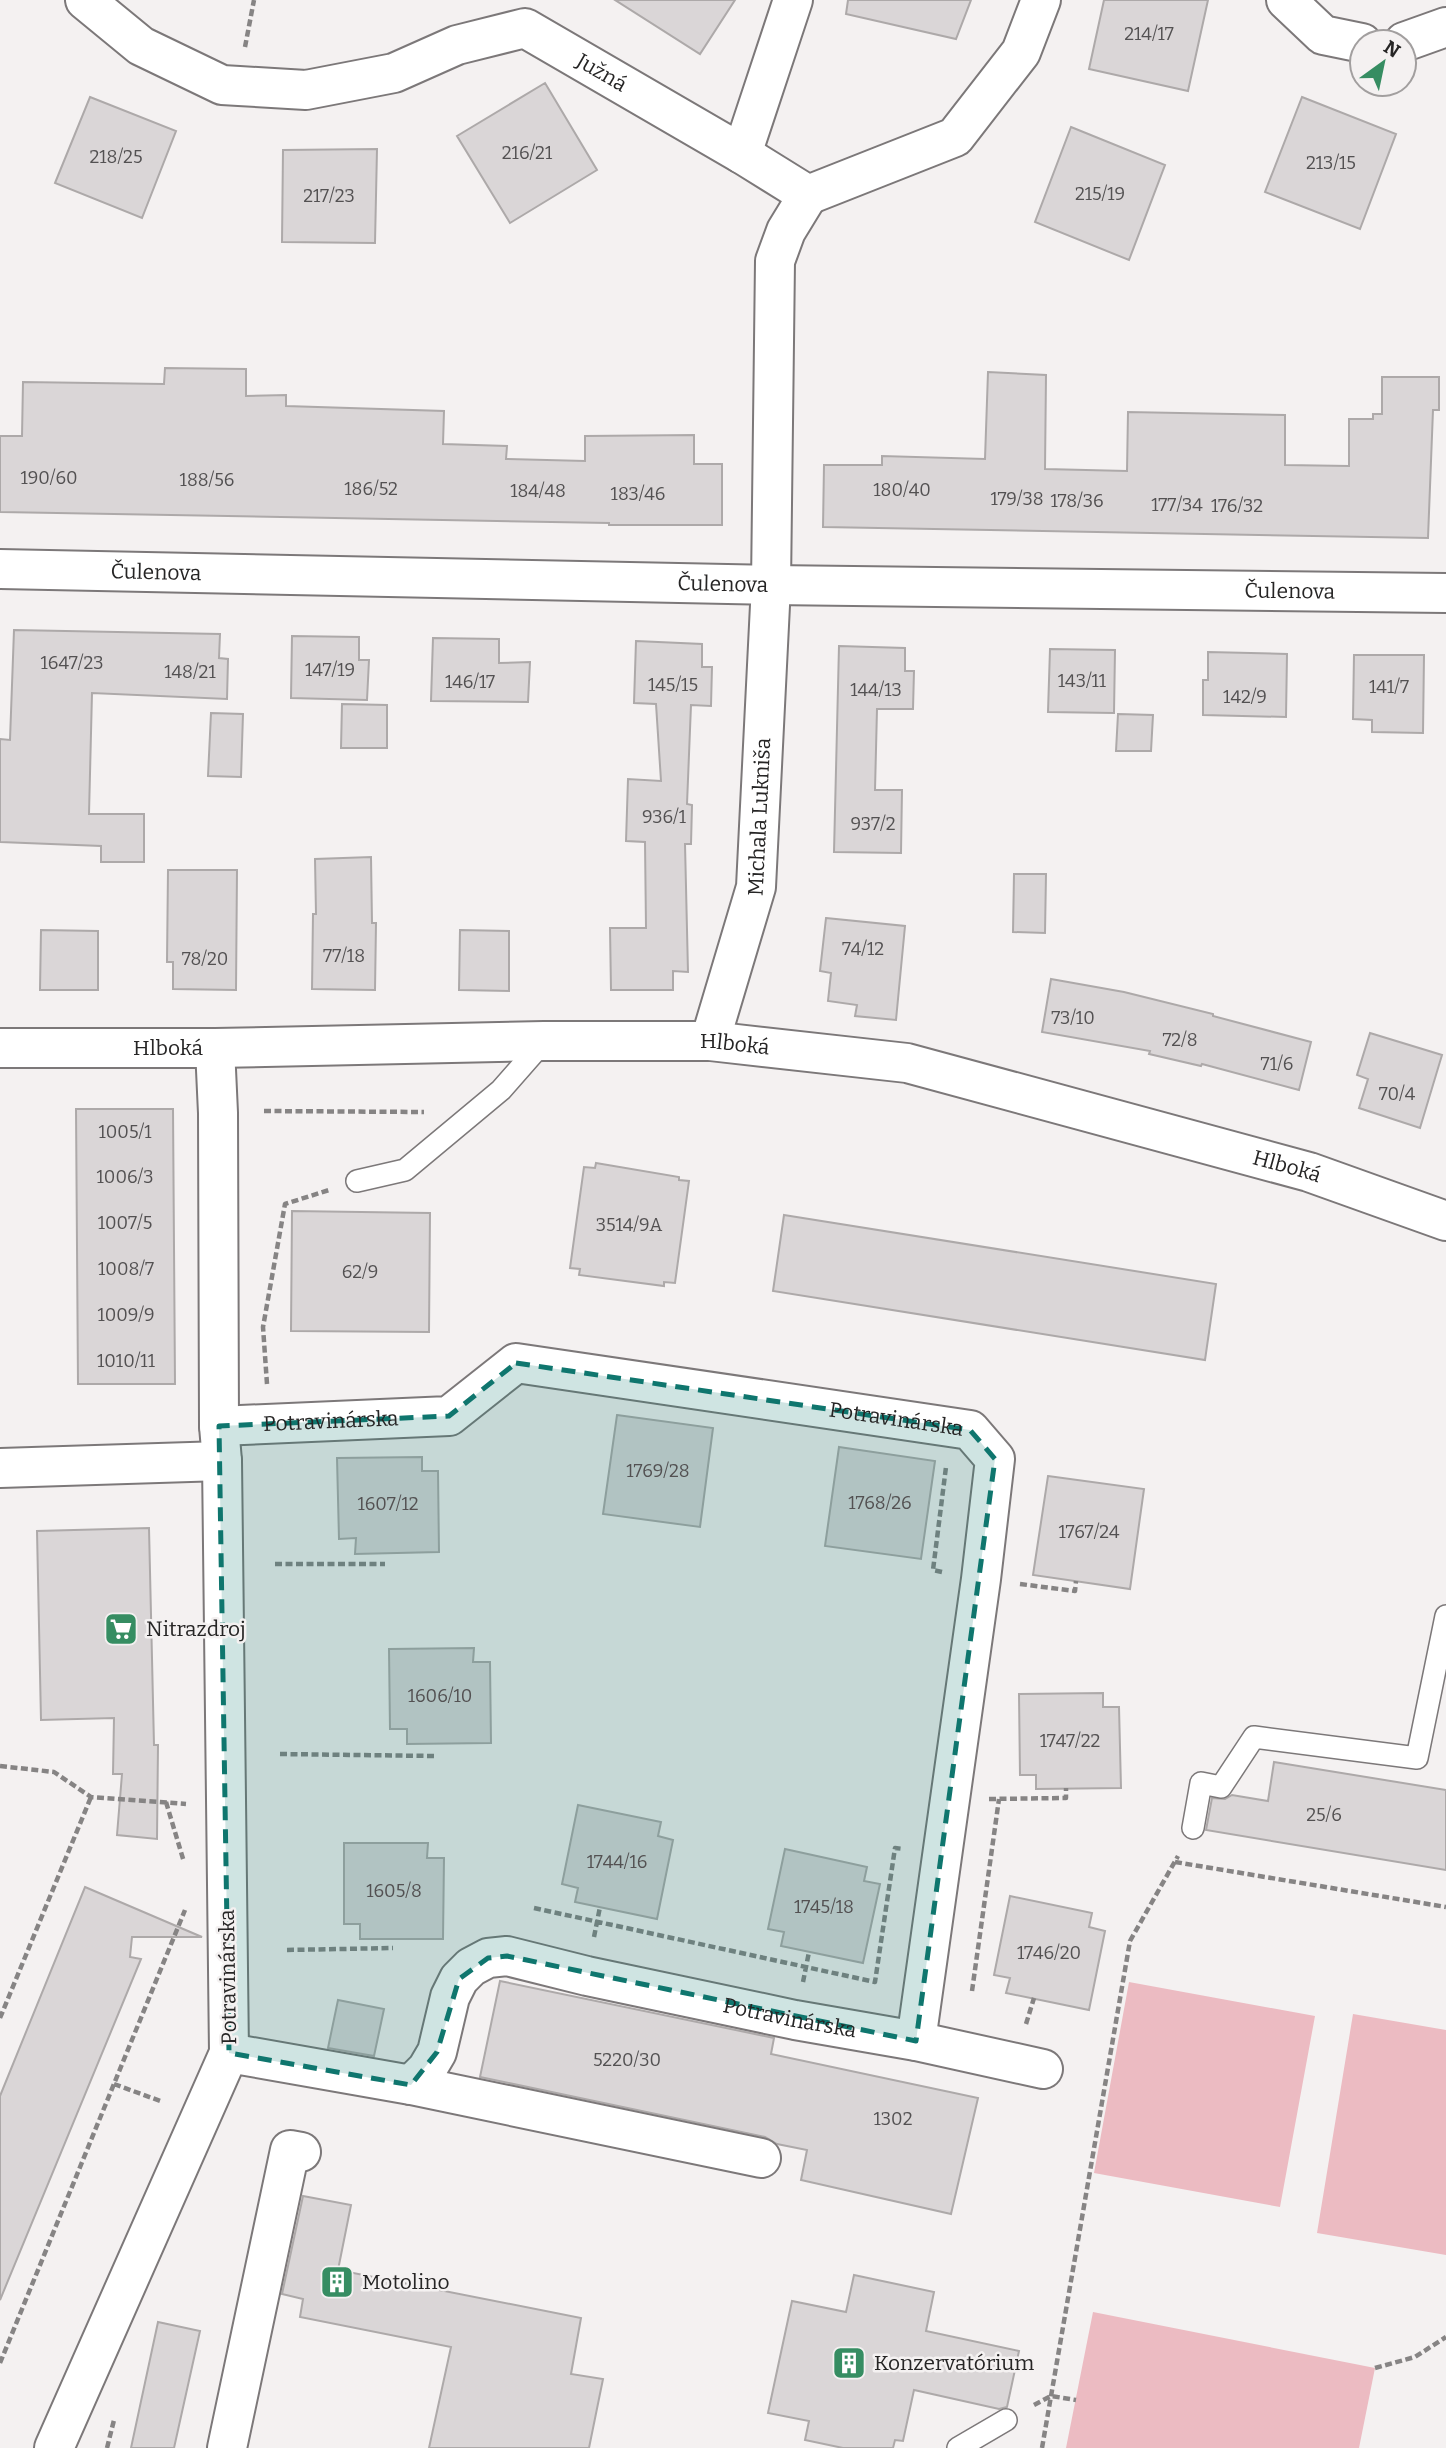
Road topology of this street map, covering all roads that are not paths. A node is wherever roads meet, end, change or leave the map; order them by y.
1 (85, 0) edge
2 (793, 0) edge
3 (1041, 0) edge
4 (1286, 0) edge
5 (1446, 27) edge
6 (1418, 37) edge
7 (1348, 41) edge
8 (742, 154) junction
9 (808, 195) junction
10 (0, 569) edge
11 (771, 584) junction
12 (1446, 593) edge
13 (544, 1041) junction
14 (710, 1041) junction
15 (0, 1048) edge
16 (215, 1048) junction
17 (357, 1181) road end
18 (1446, 1222) edge
19 (220, 1444) junction
20 (0, 1468) edge
21 (1446, 1616) edge
22 (1194, 1828) road end
23 (916, 2041) junction
24 (229, 2053) junction
25 (1043, 2069) dead end
26 (411, 2085) junction
27 (301, 2152) dead end
28 (761, 2158) dead end
29 (1006, 2420) dead end
30 (54, 2448) edge
31 (228, 2448) edge
32 (958, 2448) edge

1 - 8 street, Južná
2 - 8 street
3 - 9 street
4 - 7 street
5 - 6 street
8 - 9 street, Južná
9 - 11 street, Michala Lukniša
10 - 11 street, Čulenova
11 - 12 street, Čulenova
11 - 14 street, Michala Lukniša
13 - 14 street, Hlboká
13 - 16 street, Hlboká
13 - 17 lane
14 - 18 street, Hlboká
15 - 16 street, Hlboká
16 - 19 street, Potravinárska
19 - 20 street
19 - 23 street, Potravinárska
19 - 24 street, Potravinárska
21 - 22 lane
23 - 25 street, Potravinárska
23 - 26 street, Potravinárska
24 - 26 street
24 - 30 street, Potravinárska
26 - 28 street
27 - 31 street
29 - 32 lane

